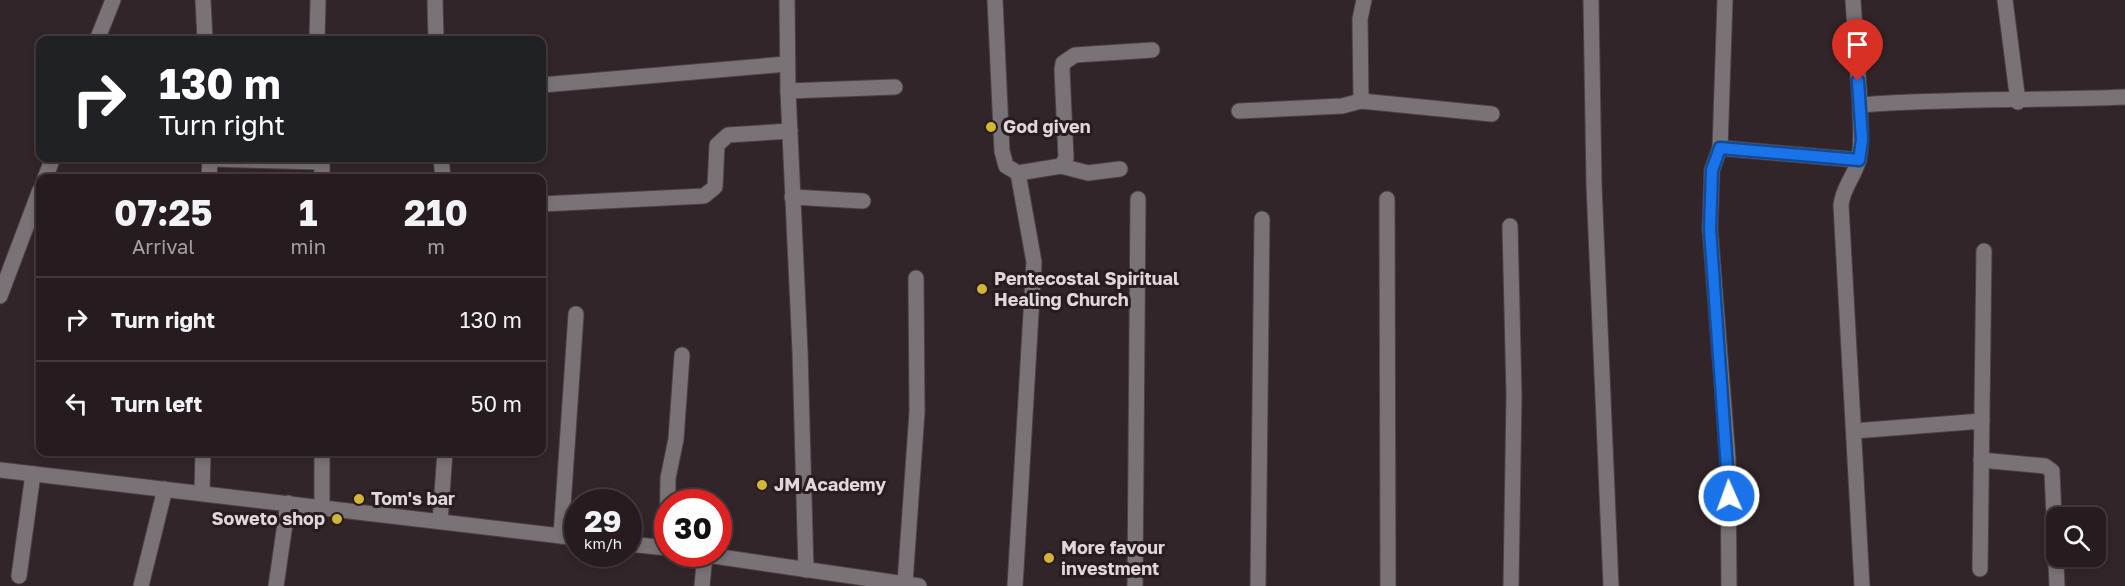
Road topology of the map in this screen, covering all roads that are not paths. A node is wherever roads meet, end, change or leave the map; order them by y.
1 (112, 0) edge
2 (203, 0) edge
3 (318, 0) edge
4 (435, 0) edge
5 (787, 0) edge
6 (995, 0) edge
7 (1364, 0) edge
8 (1591, 0) edge
9 (1725, 0) edge
10 (1852, 0) edge
11 (2005, 0) edge
12 (98, 36) edge
13 (204, 36) edge
14 (317, 36) edge
15 (436, 36) edge
16 (1152, 50) dead end
17 (787, 64) junction
18 (546, 85) edge
19 (895, 87) dead end
20 (788, 91) junction
21 (2125, 98) edge
22 (1361, 100) junction
23 (2018, 102) junction
24 (1860, 105) junction
25 (1239, 111) dead end
26 (1492, 114) dead end
27 (790, 131) junction
28 (1720, 148) junction
29 (1859, 160) junction
30 (1061, 166) junction
31 (1120, 170) dead end
32 (1018, 173) junction
33 (792, 197) junction
34 (1387, 199) dead end
35 (1138, 200) dead end
36 (36, 201) edge
37 (863, 201) dead end
38 (546, 204) edge
39 (1262, 219) dead end
40 (1510, 226) dead end
41 (1984, 250) dead end
42 (916, 279) dead end
43 (0, 296) edge
44 (576, 314) dead end
45 (682, 355) dead end
46 (1982, 421) junction
47 (1854, 431) junction
48 (203, 456) edge
49 (322, 456) edge
50 (445, 456) edge
51 (1981, 460) junction
52 (0, 470) edge
53 (33, 474) junction
54 (165, 489) junction
55 (668, 489) edge
56 (202, 493) junction
57 (288, 503) junction
58 (322, 508) junction
59 (440, 521) junction
60 (561, 536) junction
61 (564, 536) edge
62 (732, 558) edge
63 (704, 567) edge
64 (1980, 569) dead end
65 (806, 570) junction
66 (19, 576) dead end
67 (828, 580) edge
68 (912, 585) edge
69 (141, 586) edge
70 (276, 586) edge
71 (702, 586) edge
72 (1015, 586) edge
73 (1135, 586) edge
74 (1258, 586) edge
75 (1388, 586) edge
76 (1512, 586) edge
77 (1611, 586) edge
78 (1729, 586) edge
79 (1862, 586) edge
80 (2056, 586) edge

1 - 12 street
2 - 13 street
3 - 14 street
4 - 15 street
5 - 17 street
6 - 32 street
7 - 22 street
8 - 77 street
9 - 28 street
10 - 24 street
11 - 23 street
16 - 30 street
17 - 18 street
17 - 20 street
19 - 20 street
20 - 27 street
21 - 23 street
22 - 25 street
22 - 26 street
23 - 24 street
24 - 29 street
27 - 33 street
27 - 38 street
28 - 29 street
28 - 78 street
29 - 47 street
30 - 31 street
30 - 32 street
32 - 72 street
33 - 37 street
33 - 65 street
34 - 75 street
35 - 73 street
36 - 43 street
39 - 74 street
40 - 76 street
41 - 46 street
42 - 68 street
44 - 60 street
45 - 55 street
46 - 47 street
46 - 51 street
47 - 79 street
48 - 56 street
49 - 58 street
50 - 59 street
51 - 64 street
51 - 80 street
52 - 53 street
53 - 54 street
53 - 66 street
54 - 56 street
54 - 69 street
56 - 57 street
57 - 58 street
57 - 70 street
58 - 59 street
59 - 60 street
60 - 61 street
62 - 65 street
63 - 71 street
65 - 67 street
67 - 68 street

